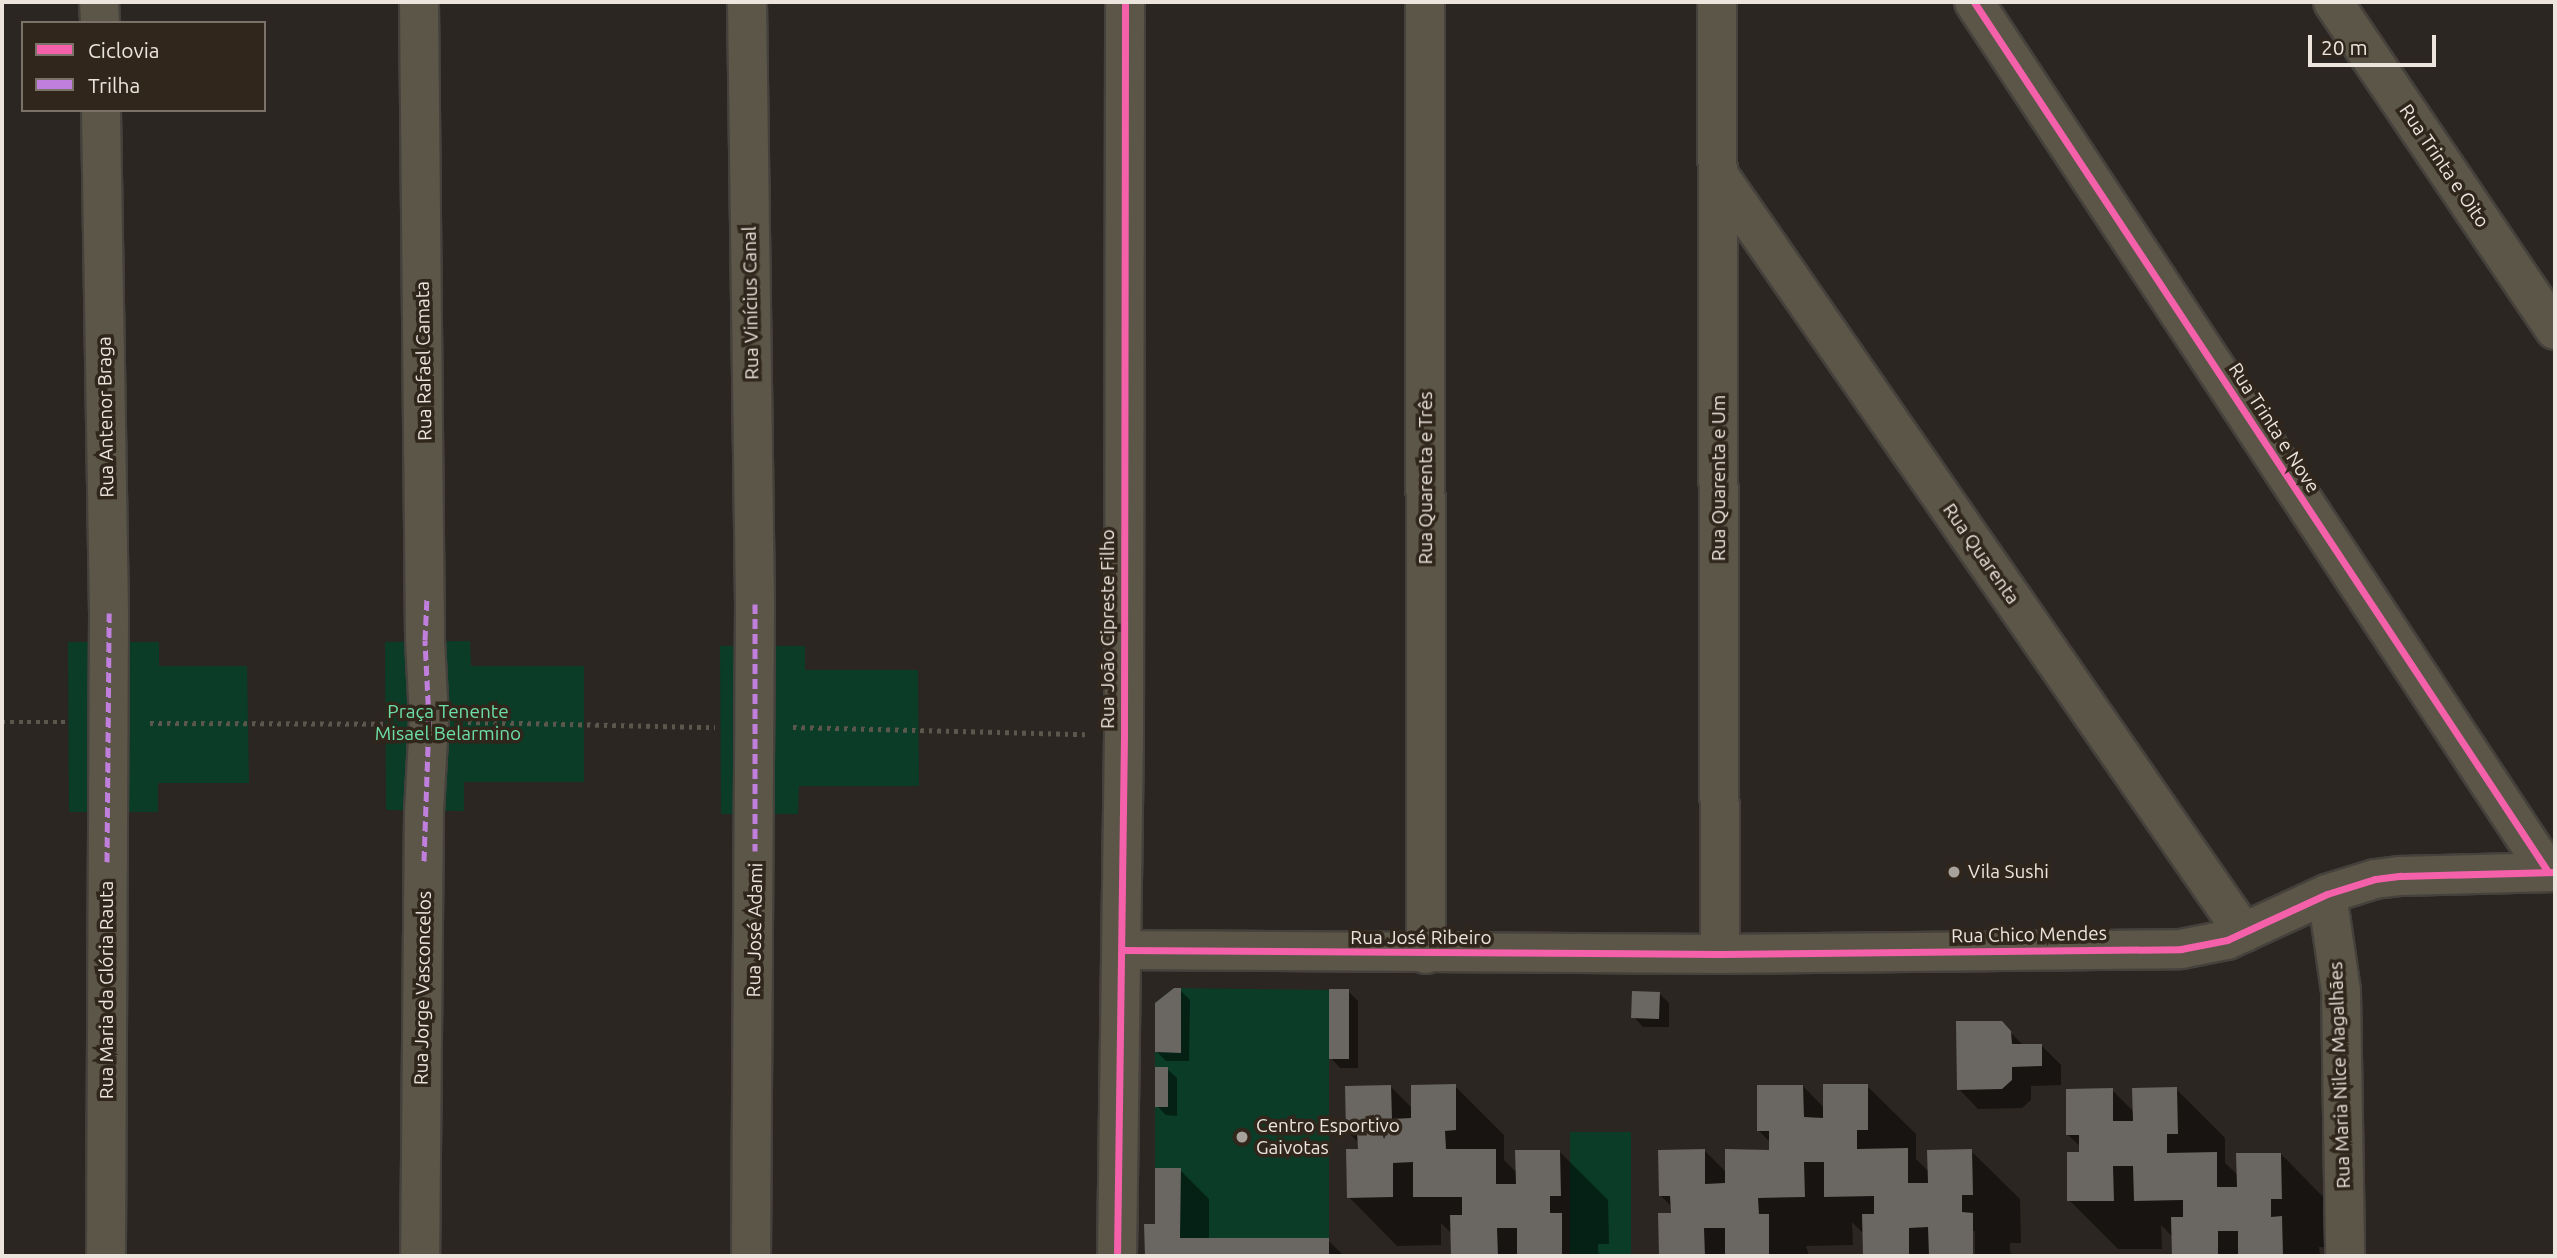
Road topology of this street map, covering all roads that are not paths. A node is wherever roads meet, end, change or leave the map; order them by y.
1 (99, 2) edge
2 (419, 2) edge
3 (747, 2) edge
4 (1125, 2) edge
5 (1425, 2) edge
6 (1717, 2) edge
7 (1974, 2) edge
8 (2333, 2) edge
9 (100, 21) edge
10 (101, 112) edge
11 (1718, 174) junction
12 (2555, 330) edge
13 (755, 604) joint
14 (429, 720) joint
15 (108, 723) joint
16 (2551, 872) edge
17 (2327, 894) junction
18 (2244, 933) junction
19 (1122, 950) junction
20 (1426, 954) junction
21 (1720, 954) junction
22 (106, 1256) edge
23 (420, 1256) edge
24 (751, 1256) edge
25 (1117, 1256) edge
26 (2345, 1256) edge

1 - 9 street
2 - 14 street, Rua Rafael Camata
3 - 13 street, Rua Vinícius Canal
4 - 19 street, Rua João Cipreste Filho
5 - 20 street, Rua Quarenta e Três
6 - 11 street, Rua Quarenta e Um
7 - 16 street, Rua Trinta e Nove
8 - 12 street, Rua Trinta e Oito
10 - 15 street, Rua Antenor Braga
11 - 18 street, Rua Quarenta
11 - 21 street, Rua Quarenta e Um
13 - 24 street, Rua José Adami
14 - 23 street, Rua Jorge Vasconcelos
15 - 22 street, Rua Maria da Glória Rauta
16 - 17 street
17 - 18 street, Rua Chico Mendes
17 - 26 street, Rua Maria Nilce Magalhães
18 - 21 street, Rua Chico Mendes
19 - 20 street, Rua José Ribeiro
19 - 25 street, Rua João Cipreste Filho
20 - 21 street, Rua José Ribeiro

